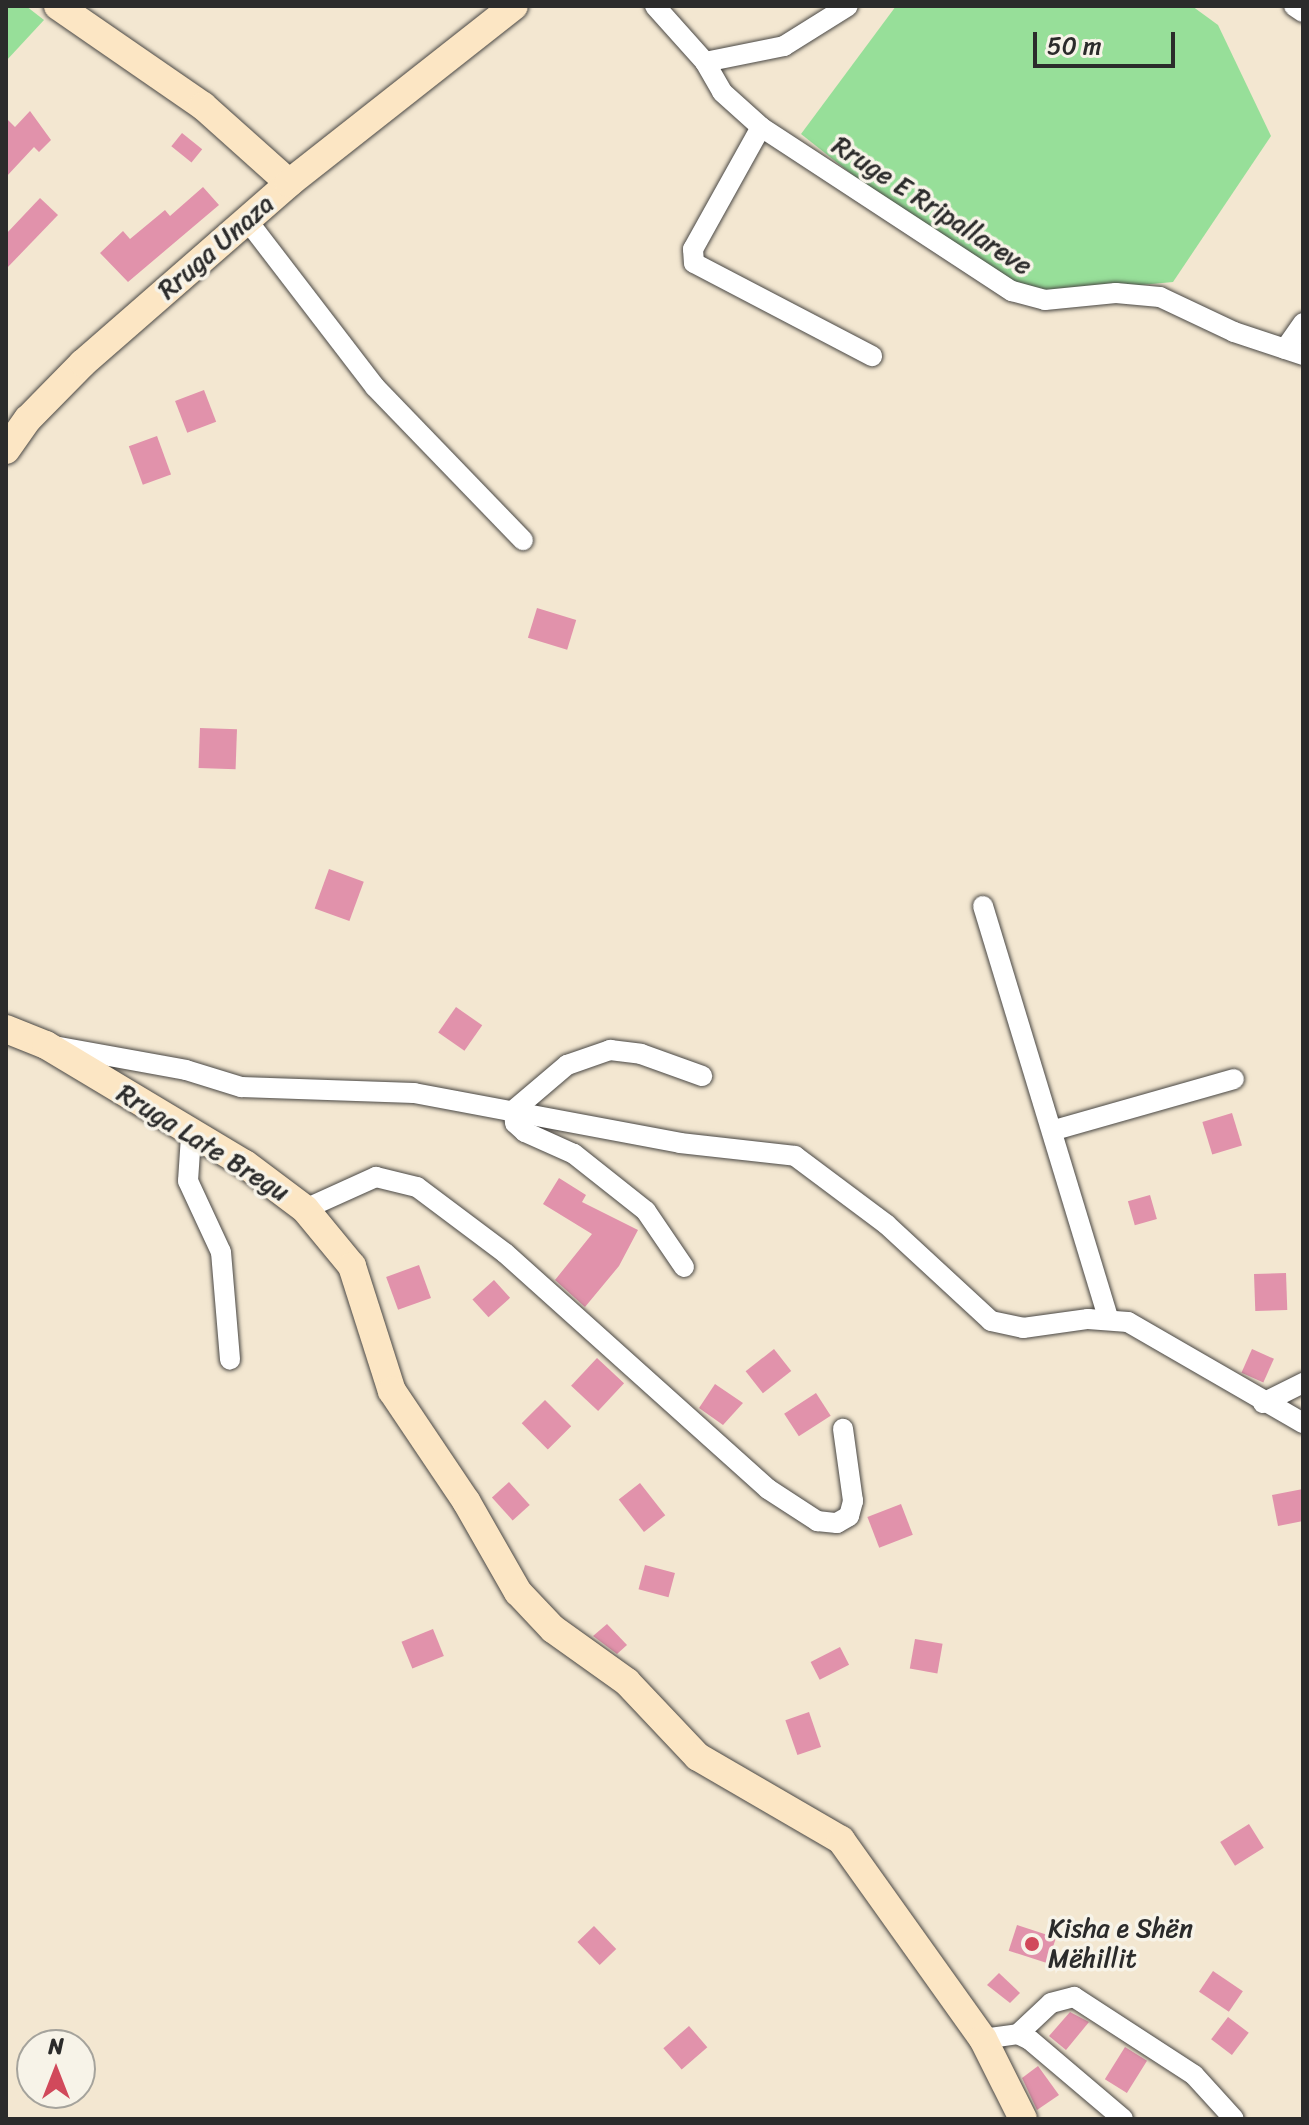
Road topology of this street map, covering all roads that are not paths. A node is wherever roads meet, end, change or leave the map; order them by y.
1 (58, 6) edge
2 (514, 6) edge
3 (655, 6) edge
4 (848, 6) edge
5 (1294, 6) edge
6 (1303, 12) edge
7 (705, 62) junction
8 (761, 127) junction
9 (289, 183) junction
10 (247, 220) junction
11 (1303, 323) edge
12 (1294, 352) edge
13 (872, 356) dead end
14 (6, 450) edge
15 (523, 540) dead end
16 (983, 906) dead end
17 (6, 1029) edge
18 (46, 1045) junction
19 (702, 1076) dead end
20 (1234, 1079) dead end
21 (514, 1110) junction
22 (1055, 1130) junction
23 (191, 1136) junction
24 (305, 1209) junction
25 (684, 1267) dead end
26 (1108, 1318) junction
27 (230, 1360) dead end
28 (1303, 1383) edge
29 (1263, 1403) junction
30 (1303, 1423) edge
31 (843, 1429) dead end
32 (1018, 2034) junction
33 (983, 2039) junction
34 (1023, 2119) edge
35 (1123, 2119) edge
36 (1234, 2119) edge

1 - 9 main road, Rruga Unaza
2 - 9 main road
3 - 7 street, Rruge E Rripallareve
4 - 7 street
5 - 6 street
7 - 8 street, Rruge E Rripallareve
8 - 12 street, Rruge E Rripallareve
8 - 13 street
9 - 10 main road, Rruga Unaza
10 - 14 main road, Rruga Unaza
10 - 15 street
11 - 12 street
16 - 22 street
17 - 18 main road, Rruga Late Bregu
18 - 21 street
18 - 23 main road, Rruga Late Bregu
19 - 21 street
20 - 22 street
21 - 25 street
21 - 26 street
22 - 26 street
23 - 24 main road, Rruga Late Bregu
23 - 27 street
24 - 31 street
24 - 33 main road, Rruga Late Bregu
26 - 29 street
28 - 29 street
29 - 30 street
32 - 33 street
32 - 35 street
32 - 36 street
33 - 34 main road, Rruga Late Bregu

